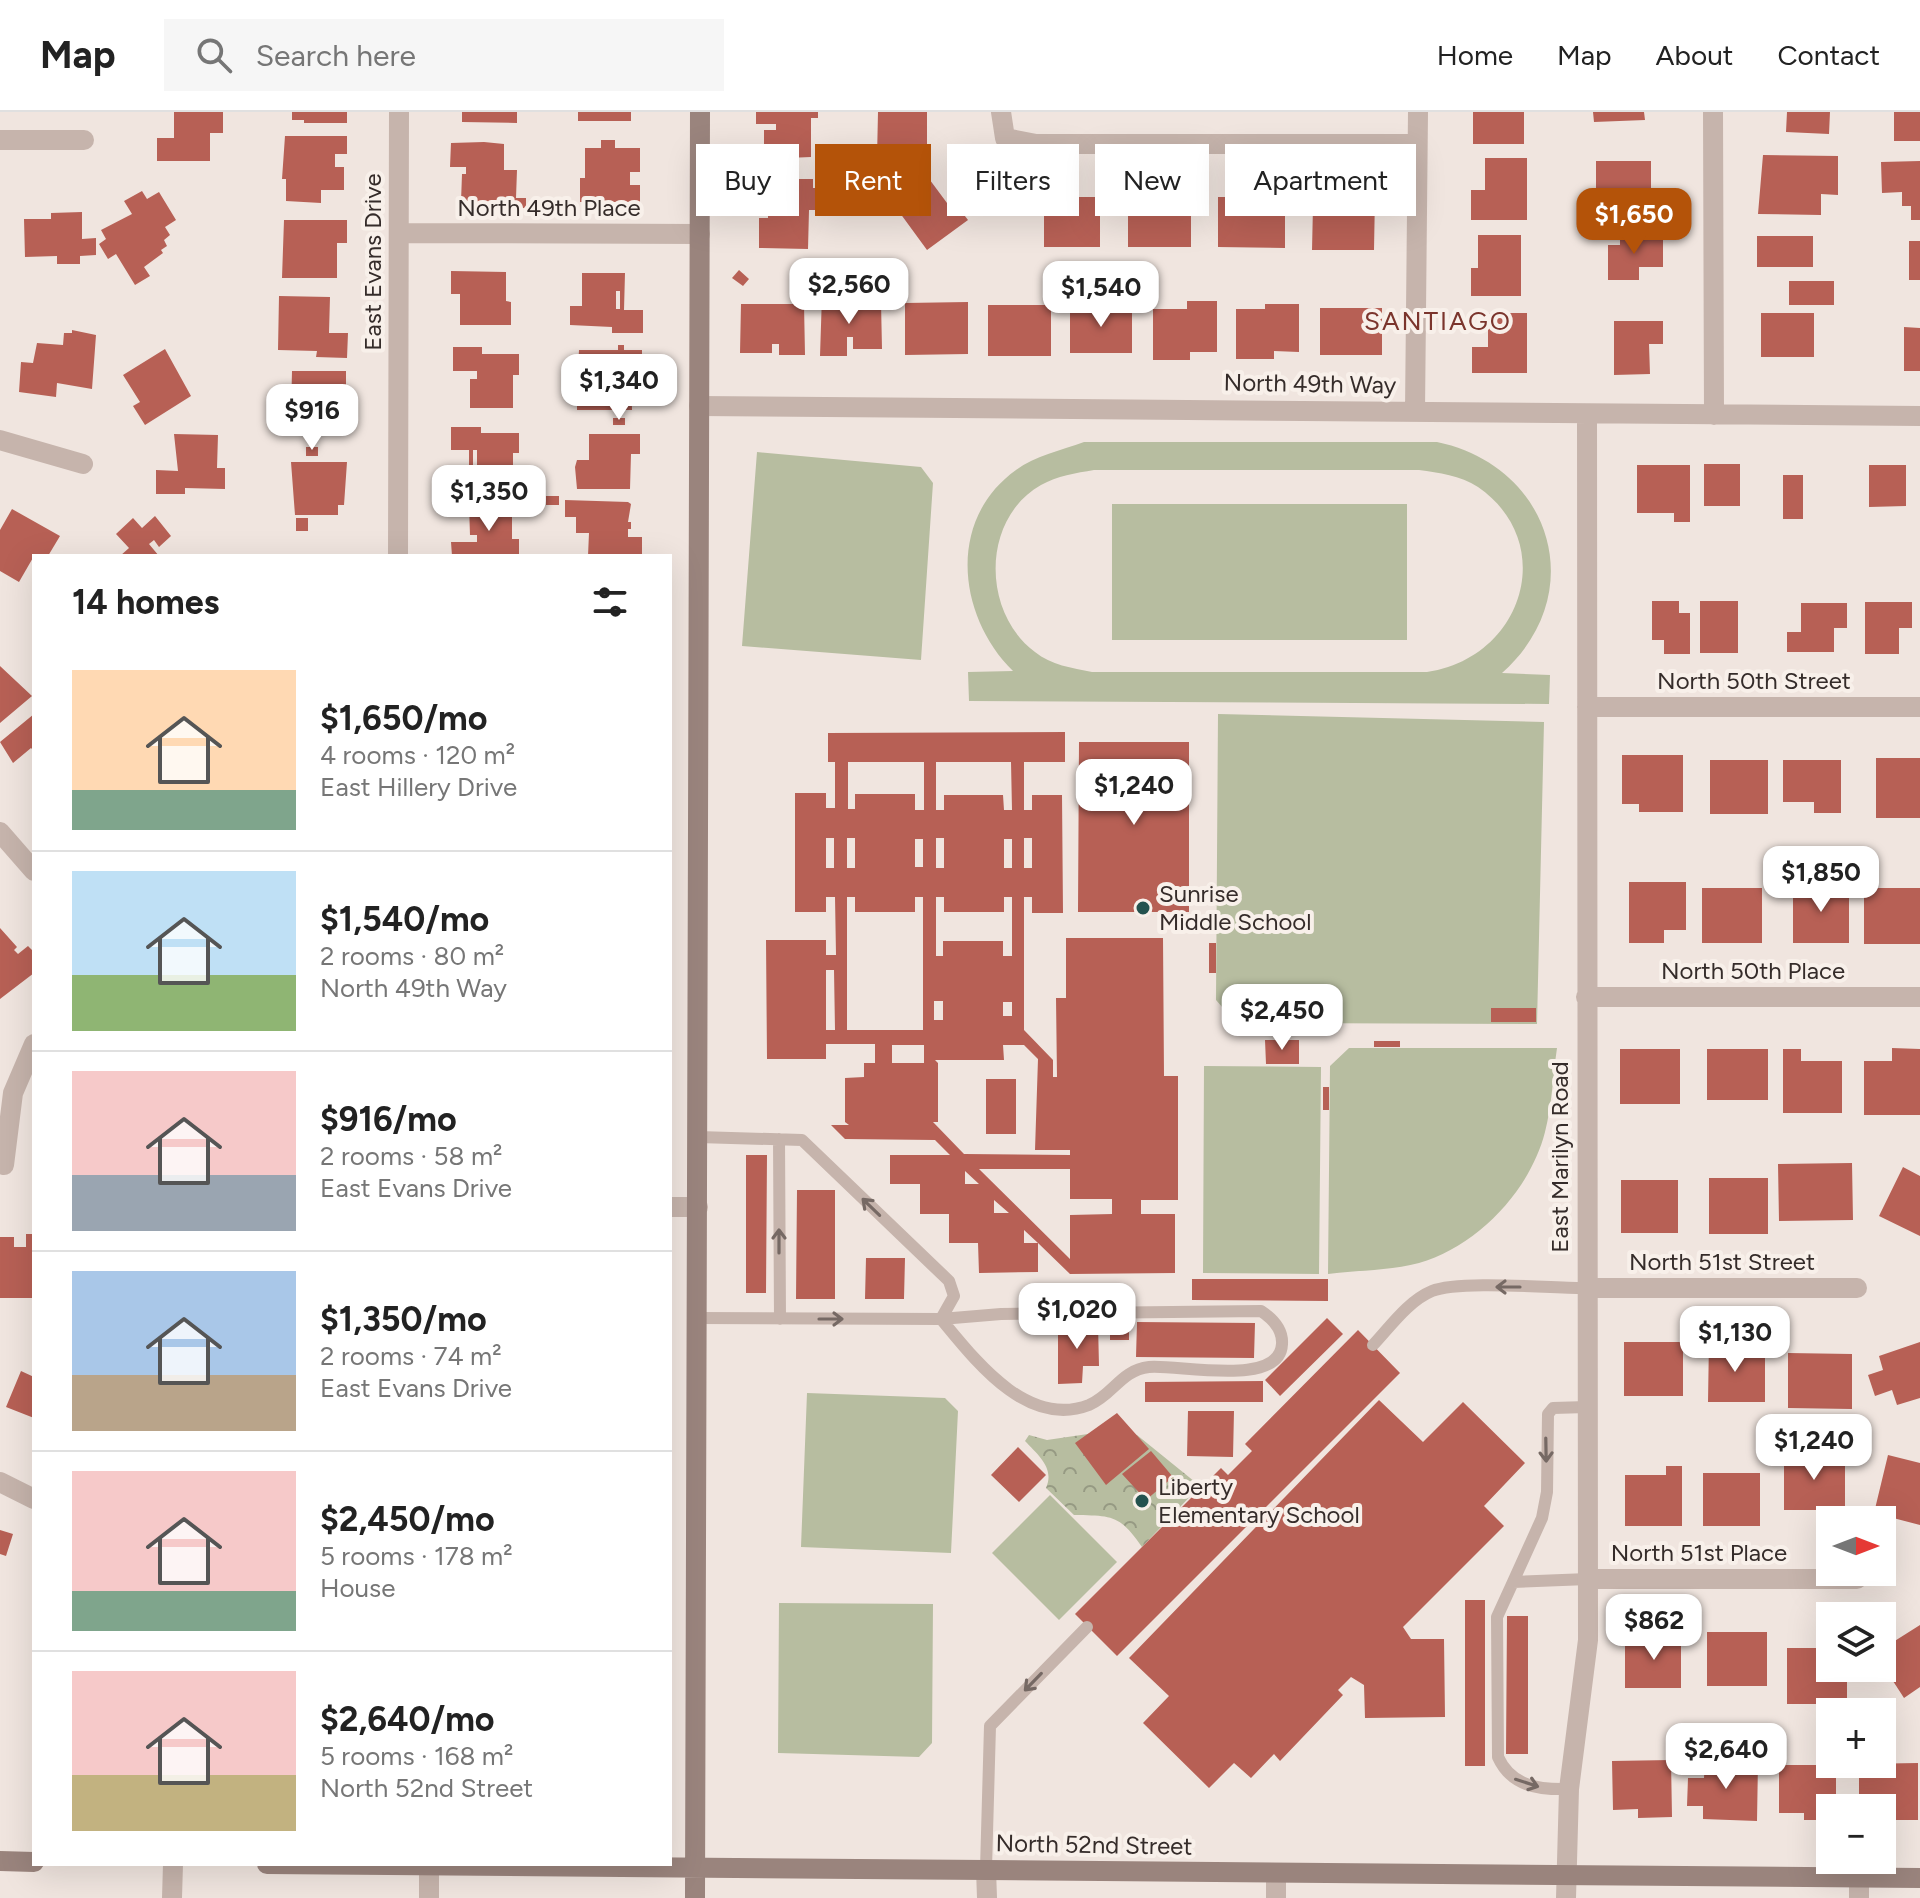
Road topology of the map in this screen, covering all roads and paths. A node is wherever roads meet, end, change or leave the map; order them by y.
1 (399, 112) edge
2 (700, 112) edge
3 (1001, 112) edge
4 (1418, 112) edge
5 (1713, 112) edge
6 (0, 140) edge
7 (84, 140) dead end
8 (1417, 144) junction
9 (399, 233) junction
10 (700, 234) junction
11 (699, 406) junction
12 (1415, 411) junction
13 (1587, 414) junction
14 (1714, 415) junction
15 (1920, 416) edge
16 (0, 440) edge
17 (83, 464) dead end
18 (398, 554) edge
19 (1587, 707) junction
20 (1920, 707) edge
21 (0, 832) edge
22 (32, 869) edge
23 (1586, 997) junction
24 (1920, 997) edge
25 (32, 1049) edge
26 (698, 1137) junction
27 (779, 1139) junction
28 (4, 1165) dead end
29 (672, 1207) edge
30 (698, 1207) junction
31 (1586, 1288) junction
32 (1857, 1288) dead end
33 (697, 1318) junction
34 (780, 1319) junction
35 (941, 1319) junction
36 (1373, 1345) dead end
37 (1587, 1407) junction
38 (0, 1482) edge
39 (32, 1498) edge
40 (1588, 1579) junction
41 (1816, 1579) edge
42 (1513, 1582) junction
43 (1087, 1627) dead end
44 (1569, 1789) junction
45 (0, 1861) edge
46 (32, 1862) edge
47 (173, 1866) edge
48 (429, 1866) edge
49 (986, 1869) junction
50 (695, 1870) junction
51 (1276, 1874) junction
52 (1566, 1875) junction
53 (1920, 1878) edge
54 (1859, 1888) edge
55 (172, 1898) edge
56 (429, 1898) edge
57 (695, 1898) edge
58 (987, 1898) edge
59 (1276, 1898) edge
60 (1566, 1898) edge

1 - 9 street, East Evans Drive
2 - 10 street
3 - 8 street
4 - 8 street
5 - 14 street
6 - 7 street
8 - 12 street
9 - 10 street, North 49th Place
9 - 18 street, East Evans Drive
10 - 11 street
11 - 12 street, North 49th Way
11 - 26 street
12 - 13 street, North 49th Way
13 - 14 street, North 49th Way
13 - 19 street, East Marilyn Road
14 - 15 street, North 49th Way
16 - 17 street
19 - 20 street, North 50th Street
19 - 23 street, East Marilyn Road
21 - 22 street
23 - 24 street, North 50th Place
23 - 31 street, East Marilyn Road
25 - 28 street
26 - 27 lane
26 - 30 street
34 -> 27 lane
35 -> 27 lane
29 - 30 street
30 - 33 street
31 - 32 street, North 51st Street
31 -> 36 lane
31 - 37 street, East Marilyn Road
33 - 34 lane
33 - 50 street
34 -> 35 lane
35 - 35 lane
37 - 40 street, East Marilyn Road
37 -> 42 lane
38 - 39 street
40 - 41 street, North 51st Place
40 - 42 lane
40 - 44 street, East Marilyn Road
42 -> 44 lane
43 -> 49 lane
44 - 52 street, East Marilyn Road
45 - 46 street
47 - 55 street
48 - 50 street, North 52nd Street
48 - 56 street
49 - 50 street, North 52nd Street
49 - 51 street, North 52nd Street
49 - 58 street
50 - 57 street
51 - 52 street, North 52nd Street
51 - 59 street
52 - 54 street, North 52nd Street
52 - 60 street, East Marilyn Road
53 - 54 street, North 52nd Street

